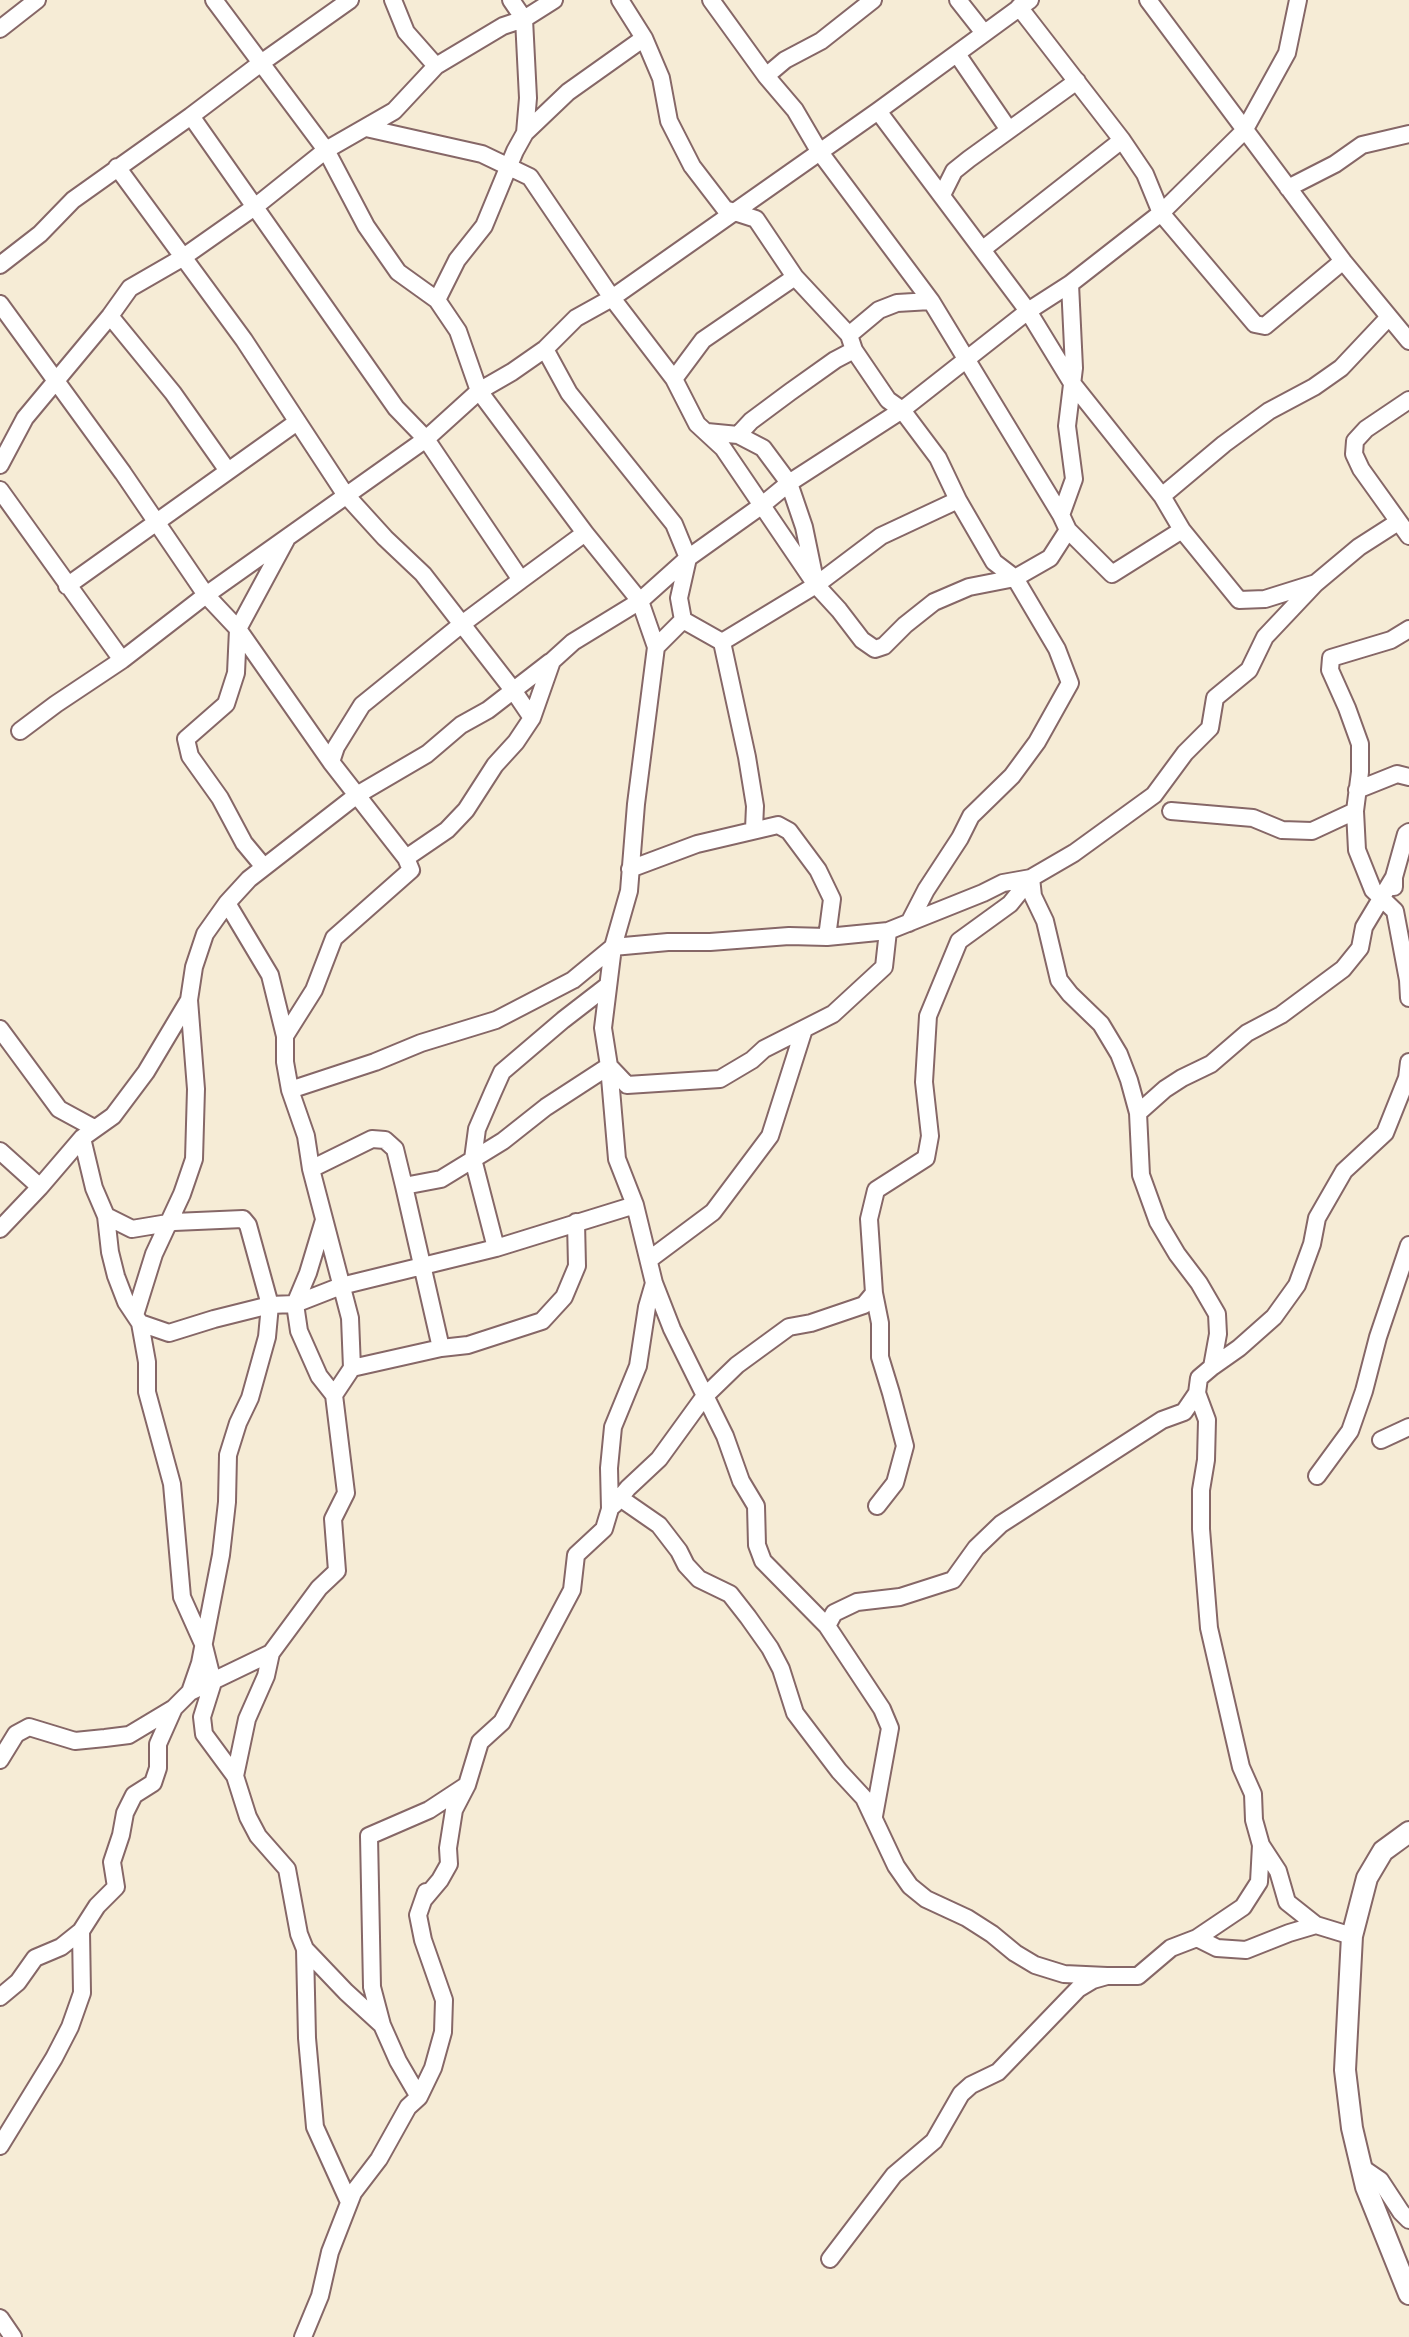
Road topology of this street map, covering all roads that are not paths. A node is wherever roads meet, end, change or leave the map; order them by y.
1 (37, 0) edge
2 (214, 0) edge
3 (350, 0) edge
4 (393, 0) edge
5 (511, 0) edge
6 (554, 0) edge
7 (711, 0) edge
8 (958, 0) edge
9 (1148, 0) edge
10 (1280, 0) edge
11 (621, 1) edge
12 (867, 3) edge
13 (1025, 4) edge
14 (1296, 7) edge
15 (524, 19) junction
16 (1, 28) edge
17 (984, 33) junction
18 (644, 38) junction
19 (957, 54) junction
20 (261, 63) junction
21 (436, 66) junction
22 (766, 76) junction
23 (1077, 81) junction
24 (878, 111) junction
25 (191, 116) junction
26 (366, 128) junction
27 (1009, 130) junction
28 (1244, 131) junction
29 (525, 133) junction
30 (1409, 134) edge
31 (1122, 140) junction
32 (326, 150) junction
33 (819, 151) junction
34 (509, 165) junction
35 (117, 167) junction
36 (1288, 188) junction
37 (942, 195) junction
38 (256, 206) junction
39 (735, 211) junction
40 (1161, 213) junction
41 (983, 249) junction
42 (182, 258) junction
43 (1343, 261) junction
44 (0, 265) edge
45 (795, 277) junction
46 (1070, 284) junction
47 (612, 298) junction
48 (437, 300) junction
49 (931, 301) junction
50 (0, 304) edge
51 (1028, 311) junction
52 (110, 316) junction
53 (1389, 317) junction
54 (1409, 341) edge
55 (852, 342) junction
56 (545, 349) junction
57 (966, 361) junction
58 (56, 379) junction
59 (674, 379) junction
60 (1072, 383) junction
61 (479, 391) junction
62 (1409, 400) edge
63 (902, 410) junction
64 (297, 422) junction
65 (707, 432) junction
66 (738, 435) junction
67 (426, 439) junction
68 (0, 462) edge
69 (228, 471) junction
70 (789, 483) junction
71 (0, 490) edge
72 (345, 494) junction
73 (1162, 496) junction
74 (958, 500) junction
75 (761, 506) junction
76 (157, 522) junction
77 (1064, 522) junction
78 (1398, 522) junction
79 (1182, 530) junction
80 (585, 533) junction
81 (290, 534) junction
82 (1409, 536) edge
83 (688, 558) junction
84 (1015, 578) junction
85 (521, 580) junction
86 (1316, 583) junction
87 (816, 585) junction
88 (67, 586) junction
89 (206, 595) junction
90 (640, 601) junction
91 (683, 620) junction
92 (462, 624) junction
93 (238, 629) junction
94 (1409, 629) edge
95 (722, 642) junction
96 (656, 647) junction
97 (122, 660) junction
98 (552, 661) junction
99 (513, 690) junction
100 (532, 718) junction
101 (20, 731) dead end
102 (331, 762) junction
103 (1409, 777) edge
104 (1357, 790) junction
105 (357, 795) junction
106 (1171, 811) dead end
107 (1355, 811) junction
108 (754, 829) junction
109 (1409, 832) edge
110 (406, 858) junction
111 (264, 867) junction
112 (630, 869) junction
113 (1394, 877) junction
114 (1031, 878) junction
115 (1382, 898) junction
116 (227, 903) junction
117 (1395, 911) junction
118 (909, 923) junction
119 (888, 931) junction
120 (827, 937) junction
121 (613, 947) junction
122 (607, 986) junction
123 (1409, 998) edge
124 (189, 1000) junction
125 (0, 1029) edge
126 (804, 1029) junction
127 (285, 1036) junction
128 (609, 1066) junction
129 (1408, 1075) edge
130 (290, 1090) junction
131 (1138, 1113) junction
132 (88, 1133) junction
133 (0, 1151) edge
134 (473, 1159) junction
135 (311, 1169) junction
136 (404, 1186) junction
137 (40, 1187) junction
138 (635, 1205) junction
139 (106, 1216) junction
140 (324, 1217) junction
141 (576, 1222) junction
142 (169, 1223) junction
143 (0, 1229) edge
144 (1409, 1245) edge
145 (496, 1248) junction
146 (650, 1259) junction
147 (423, 1267) junction
148 (654, 1283) junction
149 (341, 1286) junction
150 (874, 1293) junction
151 (295, 1304) junction
152 (270, 1305) junction
153 (137, 1319) junction
154 (441, 1348) junction
155 (1212, 1367) junction
156 (352, 1368) junction
157 (1197, 1393) junction
158 (334, 1395) junction
159 (704, 1397) junction
160 (1409, 1427) edge
161 (1381, 1440) dead end
162 (1317, 1476) dead end
163 (615, 1503) junction
164 (877, 1506) dead end
165 (827, 1626) junction
166 (204, 1646) junction
167 (271, 1653) junction
168 (213, 1682) junction
169 (190, 1692) junction
170 (174, 1708) junction
171 (0, 1760) edge
172 (235, 1776) junction
173 (467, 1785) junction
174 (874, 1816) junction
175 (1409, 1832) edge
176 (1261, 1845) junction
177 (1316, 1925) junction
178 (81, 1931) junction
179 (1352, 1936) junction
180 (1197, 1938) junction
181 (305, 1949) junction
182 (1107, 1976) junction
183 (0, 1997) edge
184 (382, 2025) junction
185 (419, 2097) junction
186 (0, 2146) edge
187 (1361, 2167) junction
188 (1380, 2180) junction
189 (1409, 2199) edge
190 (349, 2202) junction
191 (1409, 2220) edge
192 (830, 2259) dead end
193 (1409, 2294) edge
194 (0, 2318) edge
195 (13, 2337) edge
196 (303, 2337) edge

1 - 16 street
2 - 20 street
3 - 20 street
4 - 21 street
5 - 15 street
6 - 15 street
7 - 22 street
8 - 17 street
9 - 28 street
10 - 14 street
11 - 18 street
12 - 22 street
13 - 17 street
13 - 23 street
14 - 28 street
15 - 21 street
15 - 29 street
17 - 19 street
18 - 29 street
18 - 39 street
19 - 24 street
19 - 27 street
20 - 25 street
20 - 32 street
21 - 26 street
22 - 33 street
23 - 27 street
23 - 31 street
24 - 33 street
24 - 37 street
25 - 35 street
25 - 38 street
26 - 32 street
26 - 34 street
27 - 37 street
28 - 36 street
28 - 40 street
29 - 34 street
30 - 36 street
31 - 40 street
31 - 41 street
32 - 38 street
32 - 48 street
33 - 39 street
33 - 49 street
34 - 47 street
34 - 48 street
35 - 42 street
35 - 44 street
36 - 43 street
37 - 41 street
38 - 42 street
38 - 67 street
39 - 45 street
39 - 47 street
40 - 43 street
40 - 46 street
41 - 51 street
42 - 52 street
42 - 64 street
43 - 53 street
45 - 55 street
45 - 59 street
46 - 51 street
46 - 60 street
47 - 56 street
47 - 59 street
48 - 61 street
49 - 55 street
49 - 57 street
50 - 58 street
51 - 57 street
51 - 60 street
52 - 58 street
52 - 69 street
53 - 54 street
53 - 73 street
55 - 63 street
55 - 66 street
56 - 61 street
56 - 83 street
57 - 63 street
57 - 77 street
58 - 68 street
58 - 76 street
59 - 65 street
60 - 73 street
60 - 77 street
61 - 67 street
61 - 80 street
62 - 78 street
63 - 70 street
63 - 74 street
64 - 69 street
64 - 72 street
65 - 66 street
65 - 75 street
66 - 70 street
67 - 72 street
67 - 85 street
69 - 76 street
70 - 75 street
70 - 87 street
71 - 88 street
72 - 81 street
72 - 92 street
73 - 79 street
74 - 84 street
74 - 87 street
75 - 83 street
75 - 87 street
76 - 88 street
76 - 89 street
77 - 79 street
77 - 84 street
78 - 82 street
78 - 86 street
79 - 86 street
80 - 85 street
80 - 90 street
81 - 89 street
81 - 93 street
83 - 90 street
83 - 91 street
84 - 87 street
84 - 118 street
85 - 92 street
86 - 114 street
87 - 95 street
88 - 97 street
89 - 93 street
89 - 97 street
90 - 96 street
90 - 98 street
91 - 95 street
91 - 96 street
92 - 99 street
92 - 102 street
93 - 102 street
93 - 111 street
94 - 104 street
95 - 108 street
96 - 112 street
97 - 101 street
98 - 99 street
98 - 100 street
99 - 100 street
99 - 105 street
100 - 110 street
102 - 105 street
103 - 104 street
104 - 107 street
105 - 110 street
105 - 111 street
106 - 107 street
107 - 115 street
108 - 112 street
108 - 120 street
109 - 113 street
110 - 127 street
111 - 116 street
112 - 121 street
113 - 115 street
113 - 117 street
114 - 118 street
114 - 131 street
114 - 150 street
115 - 117 street
115 - 131 street
116 - 124 street
116 - 127 street
117 - 123 street
118 - 119 street
119 - 120 street
119 - 126 street
120 - 121 street
121 - 122 street
121 - 130 street
122 - 128 street
122 - 134 street
124 - 132 street
124 - 142 street
125 - 132 street
126 - 128 street
126 - 146 street
127 - 130 street
128 - 134 street
128 - 138 street
129 - 155 street
130 - 135 street
131 - 155 street
132 - 137 street
132 - 139 street
133 - 137 street
134 - 136 street
134 - 145 street
135 - 136 street
135 - 140 street
136 - 147 street
137 - 143 street
138 - 141 street
138 - 146 street
139 - 142 street
139 - 153 street
140 - 149 street
140 - 151 street
141 - 145 street
141 - 154 street
142 - 152 street
142 - 153 street
144 - 162 street
145 - 147 street
146 - 148 street
147 - 149 street
147 - 154 street
148 - 159 street
148 - 163 street
149 - 151 street
149 - 156 street
150 - 159 street
150 - 164 street
151 - 152 street
151 - 158 street
152 - 153 street
152 - 166 street
153 - 166 street
154 - 156 street
155 - 157 street
156 - 158 street
157 - 165 street
157 - 176 street
158 - 167 street
159 - 163 street
159 - 165 street
160 - 161 street
163 - 173 street
163 - 174 street
165 - 174 street
166 - 168 street
166 - 169 street
167 - 168 street
167 - 172 street
168 - 169 street
168 - 172 street
169 - 170 street
170 - 171 street
170 - 178 street
172 - 181 street
173 - 184 street
173 - 185 street
174 - 182 street
175 - 179 main road
176 - 177 street
176 - 180 street
177 - 179 street
177 - 180 street
178 - 183 street
178 - 186 street
179 - 187 main road
180 - 182 street
181 - 184 street
181 - 190 street
182 - 192 street
184 - 185 street
185 - 190 street
187 - 188 street
187 - 193 main road
188 - 189 street
188 - 191 street
190 - 196 street
194 - 195 street

